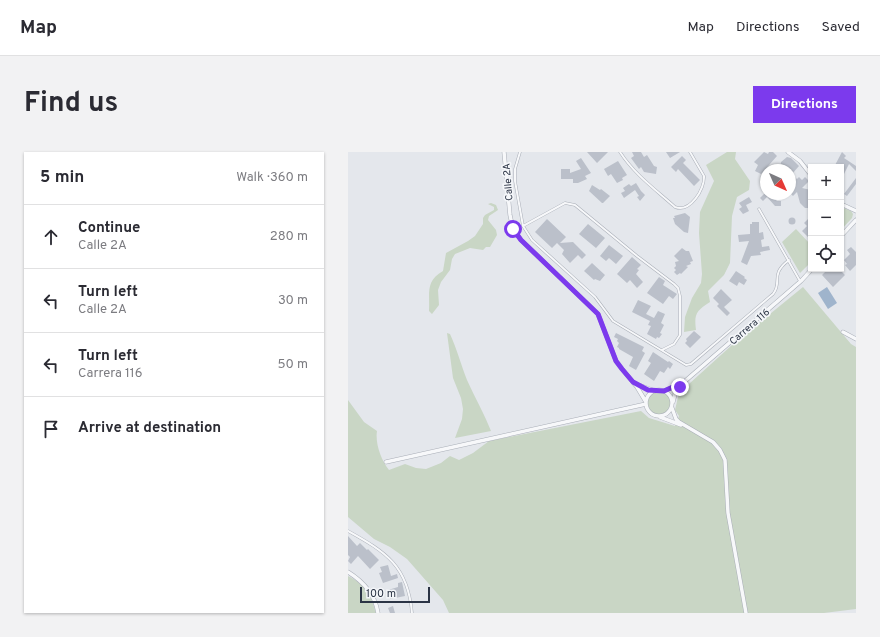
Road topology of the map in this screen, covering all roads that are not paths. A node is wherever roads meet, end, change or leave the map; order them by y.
1 (504, 152) edge
2 (520, 152) edge
3 (620, 152) edge
4 (690, 152) edge
5 (788, 152) edge
6 (808, 170) edge
7 (844, 205) edge
8 (759, 209) dead end
9 (856, 211) edge
10 (856, 220) edge
11 (523, 226) junction
12 (844, 233) edge
13 (789, 260) junction
14 (809, 272) edge
15 (800, 281) junction
16 (843, 332) dead end
17 (856, 340) edge
18 (662, 350) junction
19 (633, 382) junction
20 (684, 382) junction
21 (656, 391) junction
22 (664, 391) junction
23 (673, 402) junction
24 (646, 403) junction
25 (636, 407) junction
26 (672, 408) junction
27 (647, 409) junction
28 (659, 417) junction
29 (684, 426) junction
30 (386, 462) dead end
31 (348, 531) edge
32 (348, 572) edge
33 (378, 613) edge
34 (412, 613) edge
35 (746, 613) edge

1 - 19 street, Calle 2A
2 - 11 lane
3 - 4 lane
5 - 6 street
7 - 9 street
8 - 13 lane
10 - 12 street
11 - 18 lane
11 - 18 lane
13 - 15 lane
13 - 18 lane
14 - 15 street, Carrera 116
15 - 20 street, Carrera 116
16 - 17 street
19 - 21 street, Calle 2A
19 - 24 street, Calle 2A
20 - 22 street, Carrera 116
20 - 23 street, Carrera 116
21 - 22 street
21 - 24 street
22 - 23 street
23 - 26 street
24 - 25 street
24 - 27 street
25 - 27 street
25 - 30 street
26 - 28 street
26 - 29 street
27 - 28 street
28 - 29 street
29 - 35 street
31 - 34 lane
32 - 33 street

